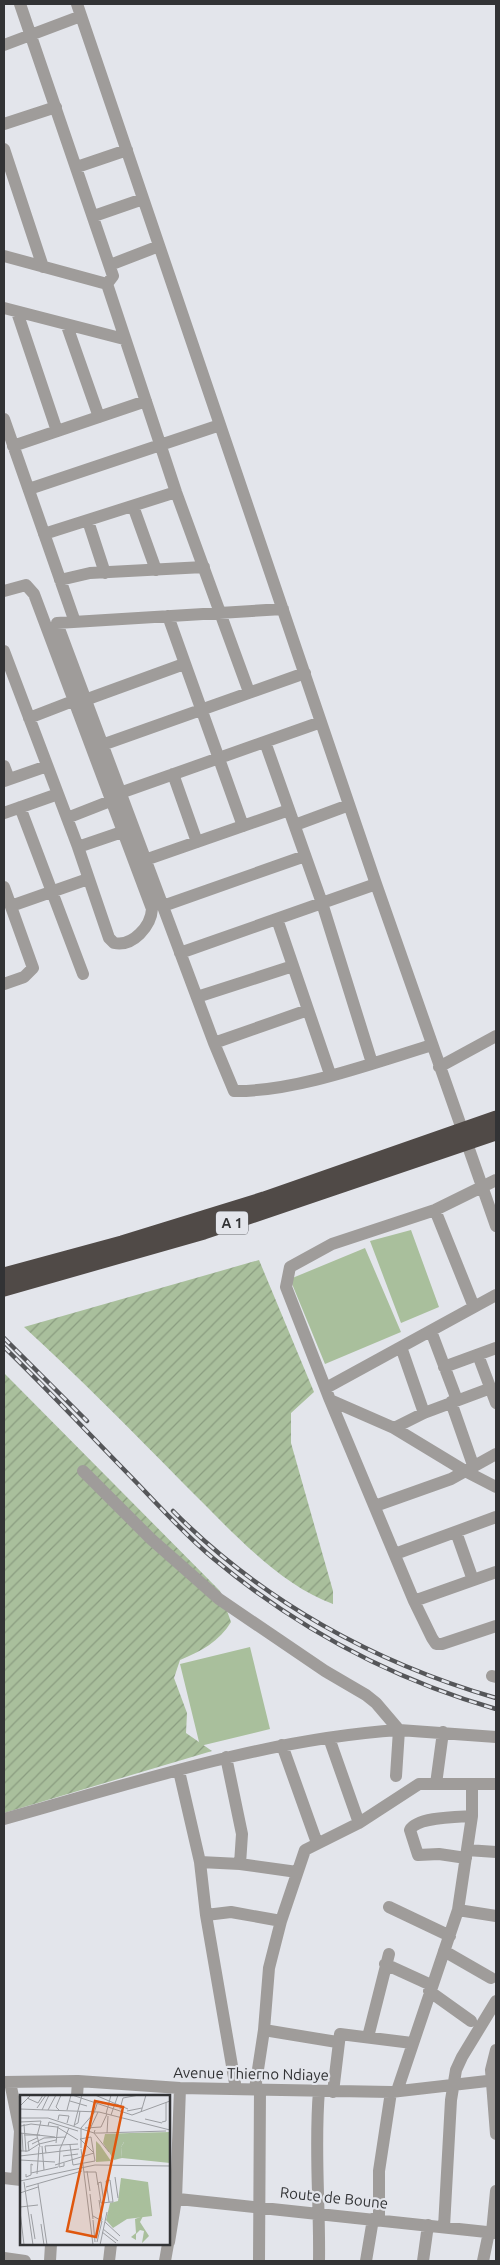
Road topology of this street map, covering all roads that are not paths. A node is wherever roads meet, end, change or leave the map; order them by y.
1 (20, 4) edge
2 (77, 4) edge
3 (81, 16) junction
4 (31, 35) junction
5 (4, 45) edge
6 (56, 107) junction
7 (4, 124) edge
8 (4, 149) edge
9 (127, 150) junction
10 (77, 167) junction
11 (143, 198) junction
12 (94, 216) junction
13 (159, 246) junction
14 (4, 256) edge
15 (110, 265) junction
16 (43, 267) junction
17 (107, 284) junction
18 (4, 308) edge
19 (16, 312) junction
20 (66, 326) junction
21 (124, 339) junction
22 (146, 401) junction
23 (99, 417) junction
24 (4, 419) edge
25 (220, 424) junction
26 (57, 431) junction
27 (161, 445) junction
28 (13, 446) junction
29 (29, 489) junction
30 (176, 492) junction
31 (133, 506) junction
32 (88, 521) junction
33 (44, 534) junction
34 (204, 567) junction
35 (156, 570) junction
36 (105, 572) junction
37 (60, 580) junction
38 (4, 591) edge
39 (283, 609) junction
40 (221, 613) junction
41 (168, 616) junction
42 (75, 622) junction
43 (4, 651) edge
44 (184, 664) junction
45 (305, 673) junction
46 (9, 681) edge
47 (249, 692) junction
48 (79, 700) junction
49 (202, 709) junction
50 (29, 718) junction
51 (321, 722) junction
52 (265, 742) junction
53 (102, 745) junction
54 (218, 758) junction
55 (4, 766) edge
56 (47, 766) junction
57 (173, 774) junction
58 (6, 780) edge
59 (58, 794) junction
60 (117, 796) junction
61 (349, 805) junction
62 (20, 807) junction
63 (290, 810) junction
64 (4, 813) edge
65 (67, 818) junction
66 (294, 825) junction
67 (243, 826) junction
68 (122, 832) junction
69 (197, 842) junction
70 (78, 847) junction
71 (305, 856) junction
72 (145, 860) junction
73 (88, 879) junction
74 (376, 884) junction
75 (4, 887) edge
76 (51, 892) junction
77 (322, 903) junction
78 (11, 906) junction
79 (163, 906) junction
80 (277, 919) junction
81 (180, 952) junction
82 (293, 966) junction
83 (83, 974) dead end
84 (4, 984) edge
85 (197, 997) junction
86 (308, 1010) junction
87 (496, 1036) edge
88 (214, 1042) junction
89 (432, 1045) junction
90 (372, 1063) junction
91 (439, 1067) junction
92 (330, 1074) junction
93 (496, 1118) edge
94 (486, 1132) edge
95 (455, 1140) junction
96 (496, 1180) edge
97 (481, 1186) junction
98 (435, 1210) junction
99 (496, 1226) edge
100 (4, 1274) edge
101 (4, 1290) edge
102 (496, 1295) edge
103 (474, 1307) junction
104 (431, 1331) junction
105 (401, 1347) junction
106 (496, 1348) edge
107 (478, 1355) junction
108 (444, 1366) junction
109 (491, 1388) junction
110 (328, 1394) junction
111 (454, 1401) junction
112 (496, 1402) edge
113 (424, 1413) junction
114 (394, 1428) junction
115 (496, 1454) edge
116 (469, 1468) junction
117 (82, 1471) dead end
118 (496, 1487) edge
119 (375, 1506) junction
120 (496, 1517) edge
121 (456, 1532) junction
122 (395, 1554) junction
123 (496, 1572) edge
124 (473, 1580) junction
125 (414, 1601) junction
126 (496, 1626) edge
127 (399, 1730) junction
128 (443, 1732) junction
129 (496, 1737) edge
130 (329, 1738) junction
131 (282, 1745) junction
132 (226, 1757) junction
133 (179, 1771) junction
134 (396, 1776) dead end
135 (436, 1784) junction
136 (496, 1784) edge
137 (472, 1785) junction
138 (472, 1816) junction
139 (4, 1819) edge
140 (359, 1823) junction
141 (316, 1844) junction
142 (496, 1852) edge
143 (466, 1854) junction
144 (200, 1862) junction
145 (240, 1864) junction
146 (297, 1872) junction
147 (389, 1907) dead end
148 (458, 1910) junction
149 (206, 1915) junction
150 (496, 1916) edge
151 (280, 1921) junction
152 (450, 1936) junction
153 (444, 1951) junction
154 (491, 1978) dead end
155 (430, 1988) junction
156 (496, 2000) edge
157 (471, 2021) dead end
158 (264, 2030) junction
159 (368, 2037) junction
160 (337, 2042) junction
161 (412, 2043) junction
162 (496, 2050) edge
163 (495, 2080) edge
164 (78, 2081) junction
165 (7, 2082) edge
166 (453, 2086) junction
167 (180, 2088) junction
168 (236, 2089) junction
169 (258, 2089) junction
170 (122, 2091) edge
171 (319, 2091) junction
172 (334, 2092) junction
173 (394, 2092) junction
174 (77, 2095) edge
175 (496, 2134) edge
176 (4, 2178) edge
177 (19, 2179) edge
178 (496, 2191) edge
179 (172, 2198) edge
180 (259, 2206) junction
181 (320, 2213) junction
182 (376, 2219) junction
183 (428, 2225) junction
184 (444, 2227) junction
185 (170, 2228) edge
186 (492, 2232) edge
187 (51, 2245) edge
188 (111, 2245) edge
189 (169, 2245) edge
190 (4, 2258) edge
191 (25, 2261) edge
192 (50, 2261) edge
193 (109, 2261) edge
194 (166, 2261) edge
195 (259, 2261) edge
196 (319, 2261) edge
197 (366, 2261) edge
198 (423, 2261) edge
199 (483, 2261) edge

1 - 4 street
2 - 3 street
3 - 4 street
3 - 9 street
4 - 5 street
4 - 6 street
6 - 7 street
6 - 10 street
8 - 16 street
9 - 10 street
9 - 11 street
10 - 12 street
11 - 12 street
11 - 13 street
12 - 15 street
13 - 15 street
13 - 25 street
14 - 16 street
15 - 17 street
16 - 17 street
17 - 21 street
18 - 19 street
19 - 20 street
19 - 26 street
20 - 21 street
20 - 23 street
21 - 22 street
22 - 23 street
22 - 27 street
23 - 26 street
24 - 28 street
25 - 27 street
25 - 39 street
26 - 28 street
27 - 29 street
27 - 30 street
28 - 29 street
29 - 33 street
30 - 31 street
30 - 34 street
31 - 32 street
31 - 35 street
32 - 33 street
32 - 36 street
33 - 37 street
34 - 35 street
34 - 40 street
35 - 36 street
36 - 37 street
37 - 42 street
38 - 48 street
39 - 40 street
39 - 45 street
40 - 41 street
40 - 47 street
41 - 42 street
41 - 44 street
42 - 48 street
43 - 46 street
44 - 48 street
44 - 49 street
45 - 47 street
45 - 51 street
46 - 50 street
47 - 49 street
48 - 50 street
48 - 53 street
48 - 60 street
49 - 53 street
49 - 54 street
50 - 56 street
51 - 52 street
51 - 61 street
52 - 54 street
52 - 63 street
53 - 60 street
54 - 57 street
54 - 67 street
55 - 58 street
56 - 58 street
56 - 59 street
57 - 60 street
57 - 69 street
59 - 62 street
59 - 65 street
60 - 65 street
60 - 68 street
60 - 72 street
61 - 66 street
61 - 74 street
62 - 64 street
62 - 76 street
63 - 66 street
63 - 67 street
65 - 70 street
66 - 71 street
67 - 69 street
68 - 70 street
68 - 73 street
69 - 72 street
70 - 73 street
71 - 77 street
71 - 79 street
72 - 79 street
73 - 76 street
74 - 77 street
74 - 89 street
75 - 78 street
76 - 78 street
76 - 83 street
77 - 80 street
77 - 90 street
78 - 84 street
79 - 81 street
80 - 81 street
80 - 82 street
81 - 85 street
82 - 85 street
82 - 86 street
85 - 88 street
86 - 88 street
86 - 92 street
87 - 91 street
88 - 92 street
89 - 90 street
89 - 91 street
90 - 92 street
91 - 97 street
93 - 94 highway, A 1
94 - 95 highway, A 1
95 - 100 highway, A 1
95 - 101 highway, A 1
96 - 97 street
97 - 98 street
97 - 99 street
98 - 103 street
98 - 110 street
102 - 103 street
103 - 104 street
104 - 105 street
104 - 108 street
105 - 110 street
105 - 113 street
106 - 107 street
107 - 108 street
107 - 109 street
108 - 111 street
109 - 111 street
109 - 112 street
110 - 114 street
110 - 119 street
111 - 113 street
111 - 116 street
113 - 114 street
114 - 116 street
115 - 116 street
116 - 118 street
116 - 119 street
117 - 127 street
119 - 122 street
120 - 121 street
121 - 122 street
121 - 124 street
122 - 125 street
123 - 124 street
124 - 125 street
125 - 126 street
127 - 128 street
127 - 130 street
127 - 134 street
128 - 129 street
128 - 135 street
130 - 131 street
130 - 140 street
131 - 132 street
131 - 141 street
132 - 133 street
132 - 145 street
133 - 139 street
133 - 144 street
135 - 137 street
135 - 140 street
136 - 137 street
137 - 138 street
138 - 143 street
138 - 143 street
140 - 141 street
141 - 146 street
142 - 143 street
143 - 148 street
144 - 145 street
144 - 149 street
145 - 146 street
146 - 151 street
147 - 152 street
148 - 150 street
148 - 152 street
149 - 151 street
149 - 168 street
151 - 158 street
152 - 153 street
153 - 154 street
153 - 155 street
155 - 157 street
155 - 159 street
155 - 161 street
156 - 166 street
158 - 160 street
158 - 169 street
159 - 160 street
159 - 161 street
160 - 172 street
161 - 173 street
162 - 163 street
163 - 166 street, Avenue Thierno Ndiaye
163 - 175 street
164 - 165 street, Avenue Thierno Ndiaye
164 - 170 street, Avenue Thierno Ndiaye
164 - 174 street
165 - 177 street
166 - 173 street, Avenue Thierno Ndiaye
166 - 184 street
167 - 168 street, Avenue Thierno Ndiaye
167 - 170 street, Avenue Thierno Ndiaye
167 - 179 street
168 - 169 street, Avenue Thierno Ndiaye
169 - 171 street, Avenue Thierno Ndiaye
169 - 180 street
171 - 172 street, Avenue Thierno Ndiaye
171 - 181 street
172 - 173 street, Avenue Thierno Ndiaye
173 - 182 street
176 - 177 street
178 - 186 street
179 - 180 street, Route de Boune
179 - 185 street
180 - 181 street, Route de Boune
180 - 195 street
181 - 182 street, Route de Boune
181 - 196 street
182 - 183 street, Route de Boune
182 - 197 street
183 - 184 street, Route de Boune
183 - 198 street
184 - 186 street, Route de Boune
186 - 199 street
187 - 192 street
188 - 193 street
189 - 194 street
190 - 191 street

